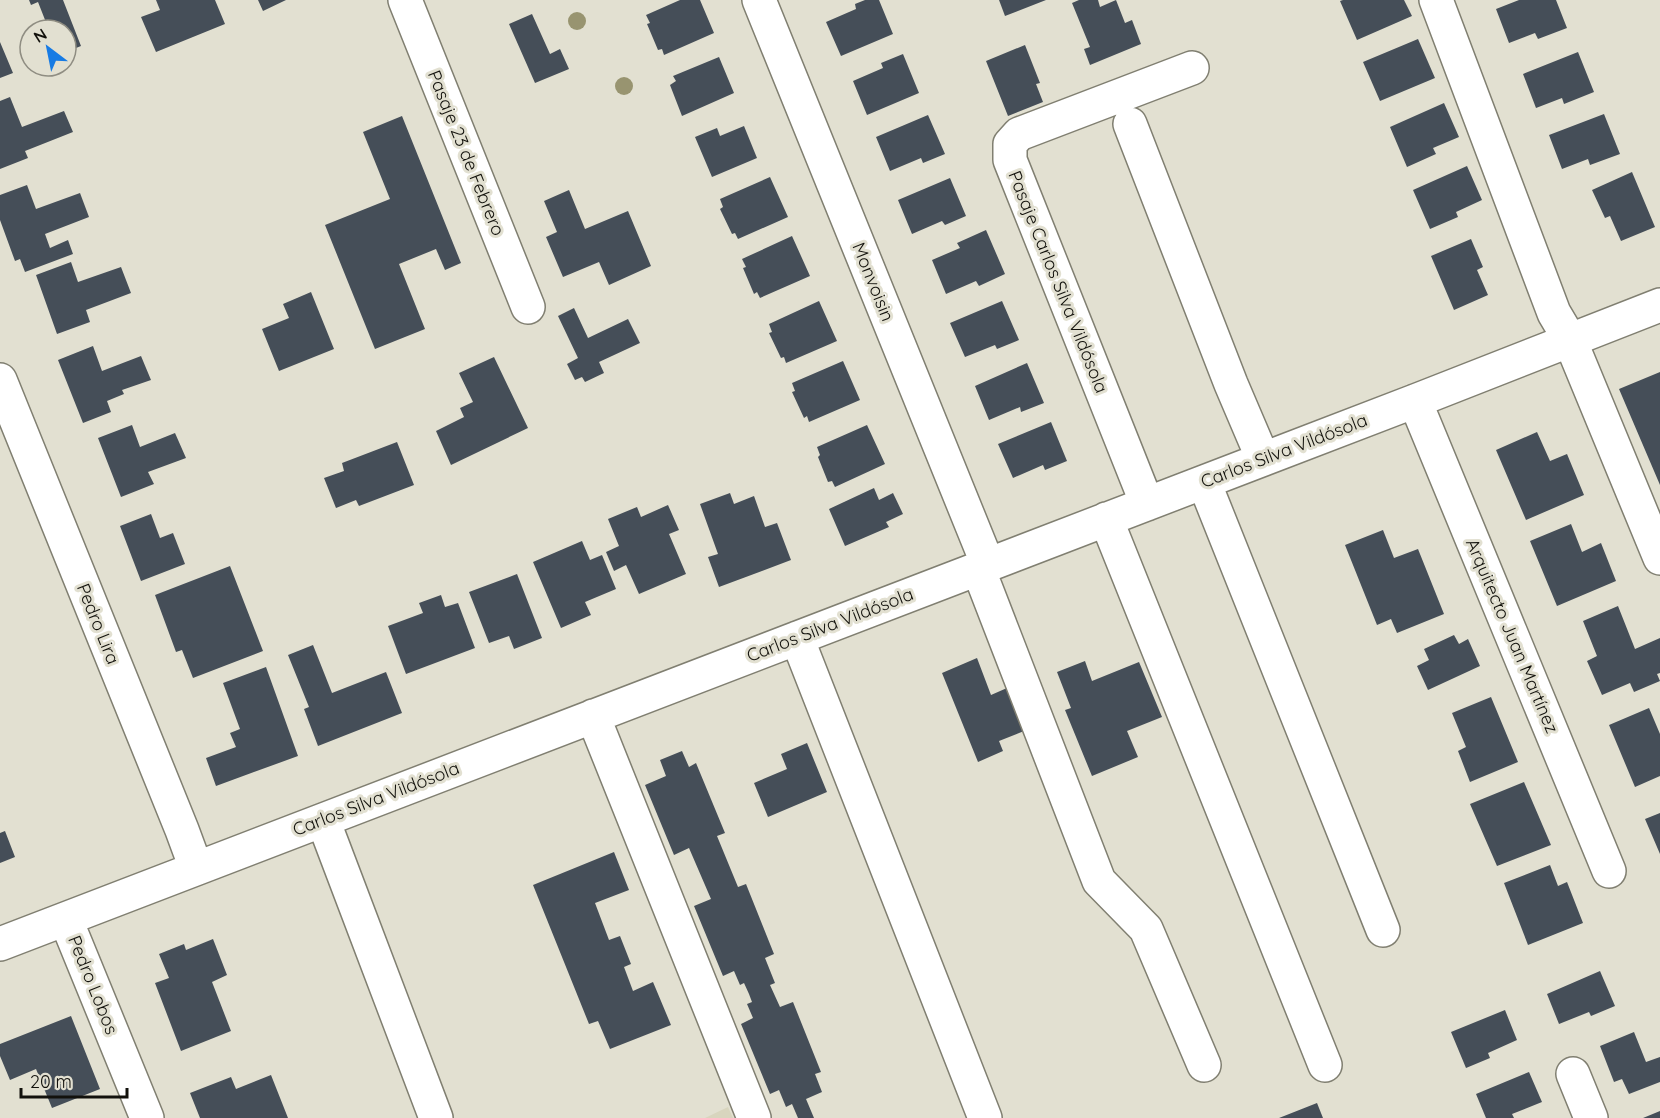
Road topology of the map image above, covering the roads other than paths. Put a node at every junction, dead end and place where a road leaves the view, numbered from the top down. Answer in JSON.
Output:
{"nodes":[{"id":1,"x":405,"y":0,"type":"edge"},
{"id":2,"x":759,"y":0,"type":"edge"},
{"id":3,"x":1436,"y":0,"type":"edge"},
{"id":4,"x":1192,"y":69,"type":"dead end"},
{"id":5,"x":1130,"y":124,"type":"dead end"},
{"id":6,"x":1660,"y":305,"type":"edge"},
{"id":7,"x":528,"y":307,"type":"dead end"},
{"id":8,"x":1570,"y":340,"type":"junction"},
{"id":9,"x":0,"y":380,"type":"edge"},
{"id":10,"x":1415,"y":401,"type":"junction"},
{"id":11,"x":1263,"y":459,"type":"junction"},
{"id":12,"x":1204,"y":482,"type":"junction"},
{"id":13,"x":1147,"y":504,"type":"junction"},
{"id":14,"x":1106,"y":519,"type":"junction"},
{"id":15,"x":1660,"y":558,"type":"edge"},
{"id":16,"x":983,"y":566,"type":"junction"},
{"id":17,"x":797,"y":638,"type":"junction"},
{"id":18,"x":593,"y":716,"type":"junction"},
{"id":19,"x":323,"y":820,"type":"junction"},
{"id":20,"x":196,"y":868,"type":"junction"},
{"id":21,"x":1610,"y":871,"type":"dead end"},
{"id":22,"x":66,"y":920,"type":"junction"},
{"id":23,"x":1383,"y":930,"type":"dead end"},
{"id":24,"x":0,"y":944,"type":"edge"},
{"id":25,"x":1204,"y":1065,"type":"dead end"},
{"id":26,"x":1325,"y":1065,"type":"dead end"},
{"id":27,"x":1573,"y":1074,"type":"dead end"},
{"id":28,"x":147,"y":1118,"type":"edge"},
{"id":29,"x":436,"y":1118,"type":"edge"},
{"id":30,"x":754,"y":1118,"type":"edge"},
{"id":31,"x":985,"y":1118,"type":"edge"},
{"id":32,"x":1592,"y":1118,"type":"edge"}],
"edges":[{"from":1,"to":7,"type":"street","name":"Pasaje 23 de Febrero"},
{"from":2,"to":16,"type":"street","name":"Monvoisin"},
{"from":3,"to":8,"type":"street"},
{"from":4,"to":13,"type":"street","name":"Pasaje Carlos Silva Vildósola"},
{"from":5,"to":11,"type":"street"},
{"from":6,"to":8,"type":"street","name":"Carlos Silva Vildósola"},
{"from":8,"to":10,"type":"street","name":"Carlos Silva Vildósola"},
{"from":8,"to":15,"type":"street"},
{"from":9,"to":20,"type":"street","name":"Pedro Lira"},
{"from":10,"to":11,"type":"street","name":"Carlos Silva Vildósola"},
{"from":10,"to":21,"type":"street","name":"Arquitecto Juan Martínez"},
{"from":11,"to":12,"type":"street","name":"Carlos Silva Vildósola"},
{"from":12,"to":13,"type":"street","name":"Carlos Silva Vildósola"},
{"from":12,"to":23,"type":"street"},
{"from":13,"to":14,"type":"street","name":"Carlos Silva Vildósola"},
{"from":14,"to":16,"type":"street","name":"Carlos Silva Vildósola"},
{"from":14,"to":26,"type":"street"},
{"from":16,"to":17,"type":"street","name":"Carlos Silva Vildósola"},
{"from":16,"to":25,"type":"street","name":"Monvoisin"},
{"from":17,"to":18,"type":"street","name":"Carlos Silva Vildósola"},
{"from":17,"to":31,"type":"street"},
{"from":18,"to":19,"type":"street","name":"Carlos Silva Vildósola"},
{"from":18,"to":30,"type":"street"},
{"from":19,"to":20,"type":"street","name":"Carlos Silva Vildósola"},
{"from":19,"to":29,"type":"street"},
{"from":20,"to":22,"type":"street","name":"Carlos Silva Vildósola"},
{"from":22,"to":24,"type":"street","name":"Carlos Silva Vildósola"},
{"from":22,"to":28,"type":"street","name":"Pedro Lobos"},
{"from":27,"to":32,"type":"street"}]}
